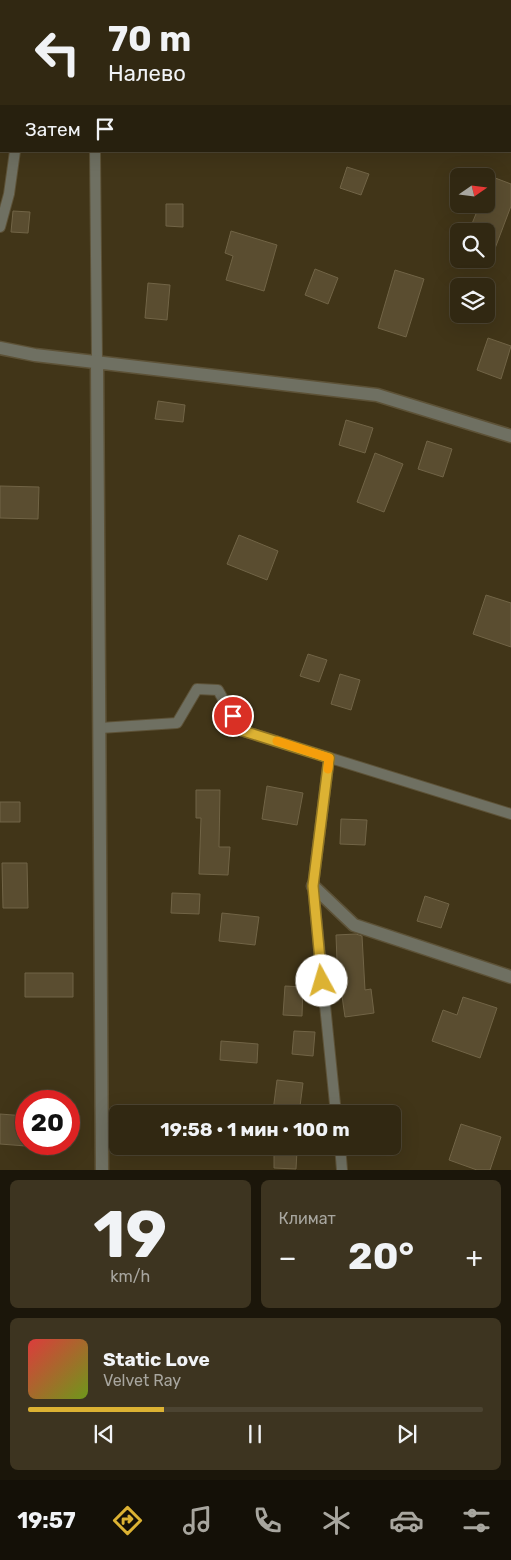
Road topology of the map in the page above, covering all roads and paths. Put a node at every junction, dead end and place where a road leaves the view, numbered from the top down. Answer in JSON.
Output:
{"nodes":[{"id":1,"x":15,"y":152,"type":"edge"},
{"id":2,"x":95,"y":152,"type":"edge"},
{"id":3,"x":0,"y":227,"type":"edge"},
{"id":4,"x":0,"y":348,"type":"edge"},
{"id":5,"x":97,"y":361,"type":"junction"},
{"id":6,"x":511,"y":436,"type":"edge"},
{"id":7,"x":100,"y":728,"type":"junction"},
{"id":8,"x":329,"y":758,"type":"junction"},
{"id":9,"x":511,"y":814,"type":"edge"},
{"id":10,"x":313,"y":886,"type":"junction"},
{"id":11,"x":511,"y":977,"type":"edge"},
{"id":12,"x":335,"y":1105,"type":"edge"},
{"id":13,"x":341,"y":1155,"type":"edge"},
{"id":14,"x":102,"y":1170,"type":"edge"},
{"id":15,"x":342,"y":1170,"type":"edge"}],
"edges":[{"from":1,"to":3,"type":"lane"},
{"from":2,"to":5,"type":"lane"},
{"from":4,"to":5,"type":"street"},
{"from":5,"to":6,"type":"street"},
{"from":5,"to":7,"type":"street"},
{"from":7,"to":8,"type":"lane"},
{"from":7,"to":14,"type":"street"},
{"from":8,"to":9,"type":"lane"},
{"from":8,"to":10,"type":"lane"},
{"from":10,"to":11,"type":"street"},
{"from":10,"to":12,"type":"lane"},
{"from":13,"to":15,"type":"lane"}]}
